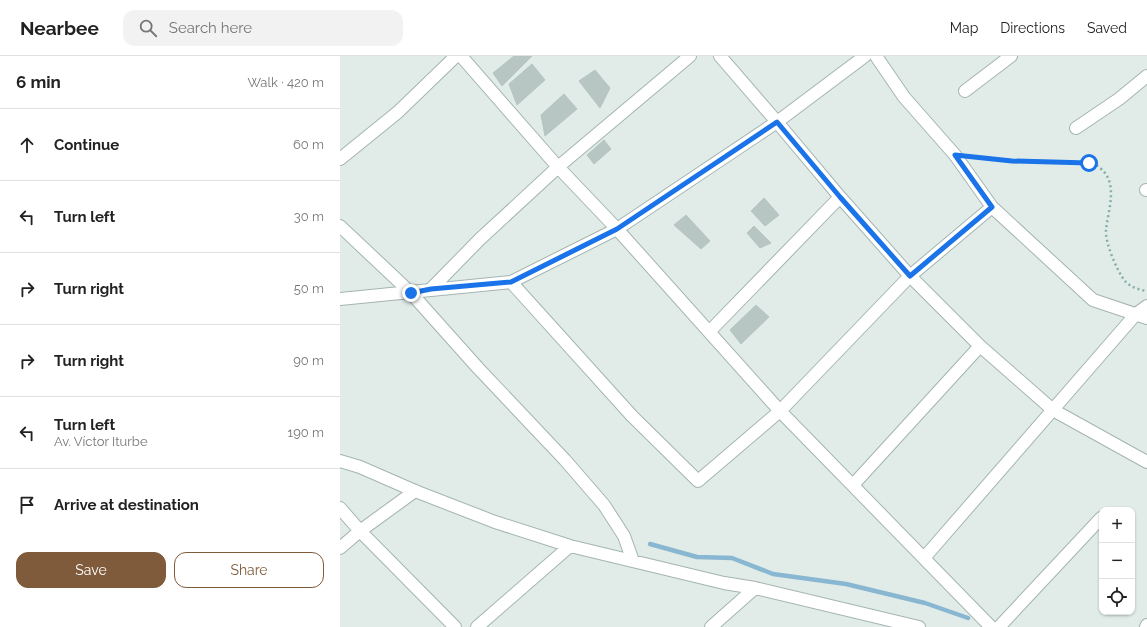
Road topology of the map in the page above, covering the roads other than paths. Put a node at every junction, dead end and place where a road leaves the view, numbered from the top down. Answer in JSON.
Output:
{"nodes":[{"id":1,"x":456,"y":56,"type":"edge"},
{"id":2,"x":461,"y":56,"type":"edge"},
{"id":3,"x":690,"y":56,"type":"edge"},
{"id":4,"x":720,"y":56,"type":"edge"},
{"id":5,"x":865,"y":56,"type":"edge"},
{"id":6,"x":876,"y":56,"type":"edge"},
{"id":7,"x":1011,"y":56,"type":"edge"},
{"id":8,"x":1147,"y":76,"type":"edge"},
{"id":9,"x":965,"y":92,"type":"dead end"},
{"id":10,"x":777,"y":122,"type":"junction"},
{"id":11,"x":1076,"y":128,"type":"dead end"},
{"id":12,"x":340,"y":159,"type":"edge"},
{"id":13,"x":558,"y":167,"type":"junction"},
{"id":14,"x":840,"y":197,"type":"junction"},
{"id":15,"x":992,"y":207,"type":"junction"},
{"id":16,"x":340,"y":226,"type":"edge"},
{"id":17,"x":617,"y":229,"type":"junction"},
{"id":18,"x":910,"y":276,"type":"junction"},
{"id":19,"x":511,"y":282,"type":"junction"},
{"id":20,"x":431,"y":289,"type":"junction"},
{"id":21,"x":411,"y":293,"type":"junction"},
{"id":22,"x":340,"y":299,"type":"edge"},
{"id":23,"x":1147,"y":306,"type":"edge"},
{"id":24,"x":1141,"y":316,"type":"edge"},
{"id":25,"x":709,"y":332,"type":"junction"},
{"id":26,"x":980,"y":346,"type":"junction"},
{"id":27,"x":1053,"y":410,"type":"junction"},
{"id":28,"x":780,"y":412,"type":"junction"},
{"id":29,"x":340,"y":461,"type":"edge"},
{"id":30,"x":1147,"y":462,"type":"edge"},
{"id":31,"x":853,"y":485,"type":"junction"},
{"id":32,"x":415,"y":491,"type":"junction"},
{"id":33,"x":340,"y":508,"type":"edge"},
{"id":34,"x":1099,"y":520,"type":"edge"},
{"id":35,"x":360,"y":531,"type":"junction"},
{"id":36,"x":570,"y":546,"type":"junction"},
{"id":37,"x":340,"y":548,"type":"edge"},
{"id":38,"x":924,"y":558,"type":"junction"},
{"id":39,"x":633,"y":561,"type":"junction"},
{"id":40,"x":754,"y":588,"type":"junction"},
{"id":41,"x":455,"y":627,"type":"edge"},
{"id":42,"x":477,"y":627,"type":"edge"},
{"id":43,"x":711,"y":627,"type":"edge"},
{"id":44,"x":919,"y":627,"type":"edge"},
{"id":45,"x":991,"y":627,"type":"edge"},
{"id":46,"x":999,"y":627,"type":"edge"}],
"edges":[{"from":1,"to":12,"type":"street"},
{"from":2,"to":13,"type":"street"},
{"from":3,"to":13,"type":"street"},
{"from":4,"to":10,"type":"street"},
{"from":5,"to":10,"type":"street"},
{"from":6,"to":15,"type":"street"},
{"from":7,"to":9,"type":"street"},
{"from":8,"to":11,"type":"street"},
{"from":10,"to":14,"type":"street"},
{"from":10,"to":17,"type":"street"},
{"from":13,"to":17,"type":"street"},
{"from":13,"to":20,"type":"street"},
{"from":14,"to":18,"type":"street"},
{"from":14,"to":25,"type":"street"},
{"from":15,"to":18,"type":"street"},
{"from":15,"to":24,"type":"street"},
{"from":16,"to":21,"type":"street"},
{"from":17,"to":19,"type":"street"},
{"from":17,"to":25,"type":"street"},
{"from":18,"to":26,"type":"street"},
{"from":18,"to":28,"type":"street"},
{"from":19,"to":20,"type":"street"},
{"from":19,"to":28,"type":"street"},
{"from":20,"to":21,"type":"street"},
{"from":21,"to":22,"type":"street"},
{"from":21,"to":39,"type":"street"},
{"from":23,"to":24,"type":"street"},
{"from":24,"to":27,"type":"street"},
{"from":25,"to":28,"type":"street"},
{"from":26,"to":27,"type":"street"},
{"from":26,"to":31,"type":"street"},
{"from":27,"to":30,"type":"street"},
{"from":27,"to":38,"type":"street"},
{"from":28,"to":31,"type":"street"},
{"from":29,"to":32,"type":"street"},
{"from":31,"to":38,"type":"street"},
{"from":32,"to":35,"type":"street"},
{"from":32,"to":36,"type":"street"},
{"from":33,"to":35,"type":"street"},
{"from":34,"to":46,"type":"street"},
{"from":35,"to":37,"type":"street"},
{"from":35,"to":41,"type":"street"},
{"from":36,"to":39,"type":"street"},
{"from":36,"to":42,"type":"street"},
{"from":38,"to":45,"type":"street"},
{"from":39,"to":40,"type":"street"},
{"from":40,"to":43,"type":"street"},
{"from":40,"to":44,"type":"street"}]}
